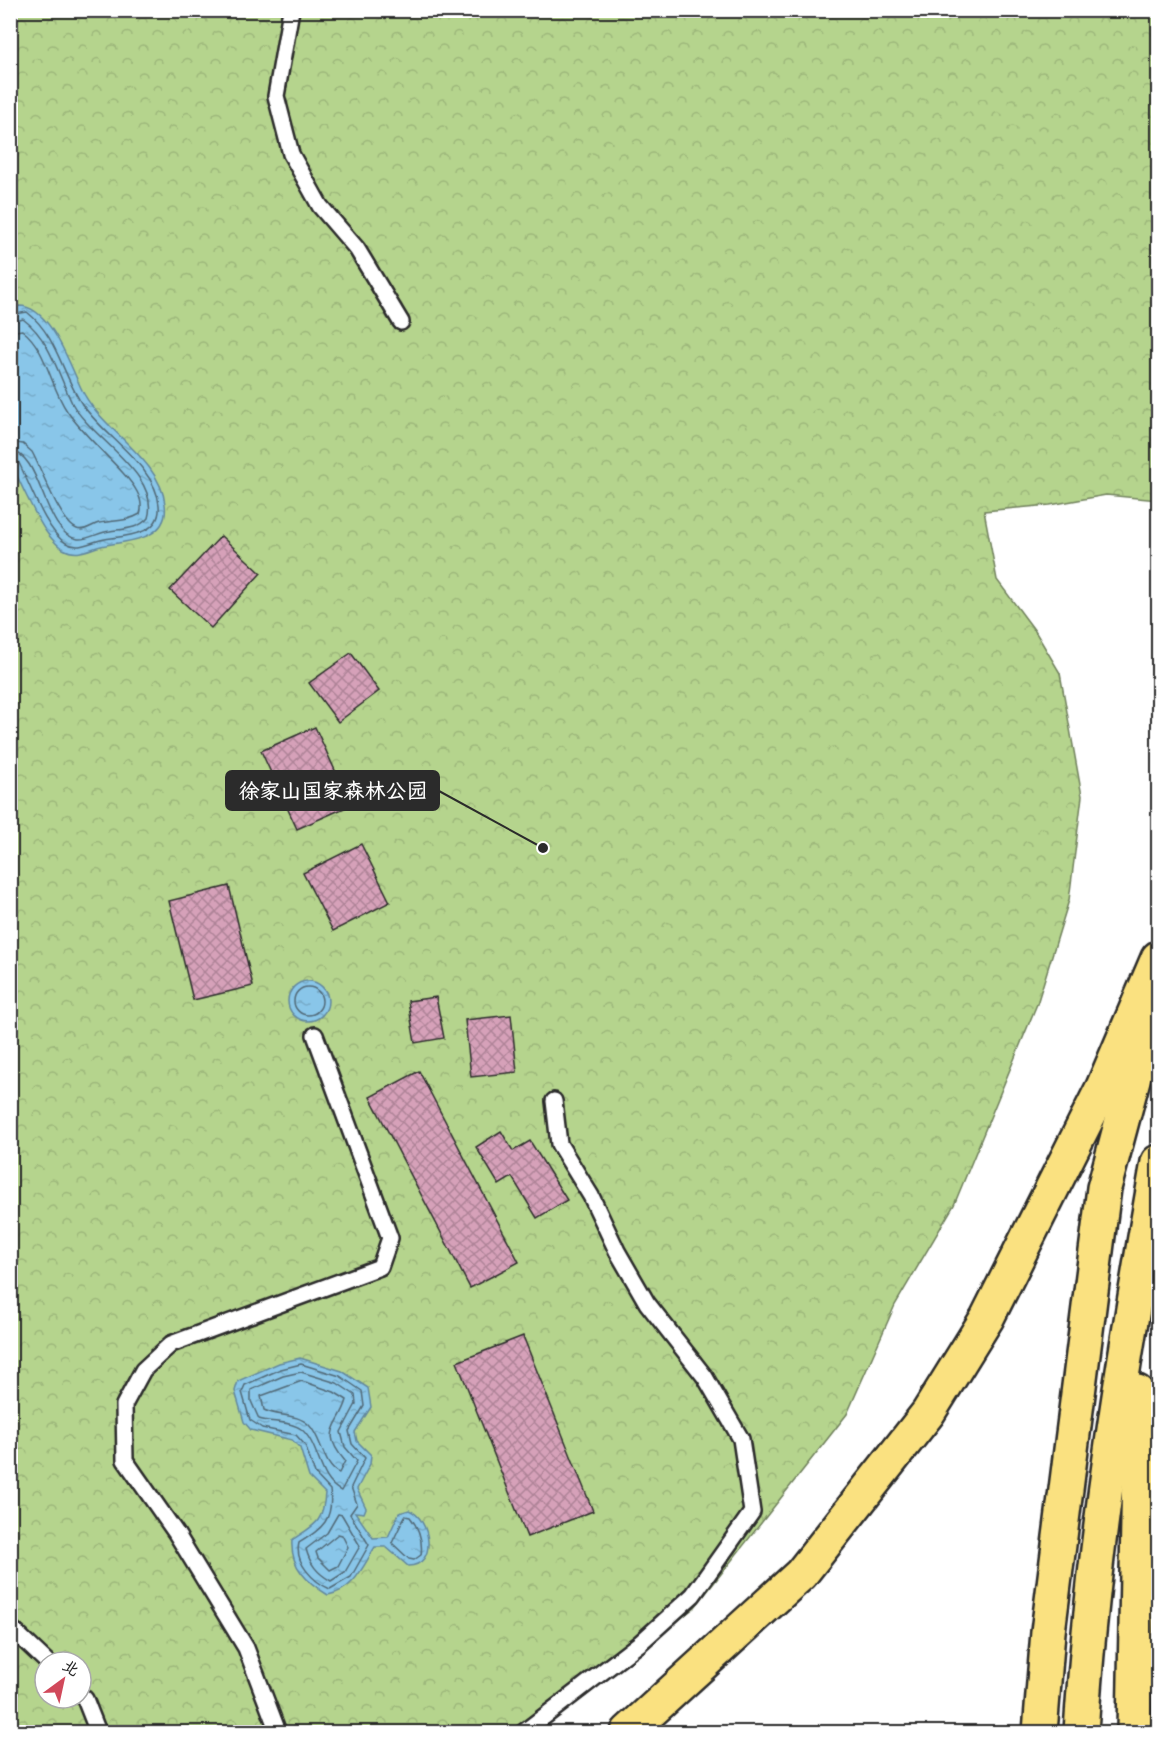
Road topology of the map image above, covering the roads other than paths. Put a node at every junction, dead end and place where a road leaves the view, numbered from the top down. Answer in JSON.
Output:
{"nodes":[{"id":1,"x":291,"y":10,"type":"edge"},
{"id":2,"x":401,"y":322,"type":"dead end"},
{"id":3,"x":1158,"y":958,"type":"edge"},
{"id":4,"x":1158,"y":982,"type":"edge"},
{"id":5,"x":315,"y":1035,"type":"dead end"},
{"id":6,"x":554,"y":1101,"type":"dead end"},
{"id":7,"x":1158,"y":1162,"type":"edge"},
{"id":8,"x":1136,"y":1290,"type":"junction"},
{"id":9,"x":10,"y":1627,"type":"edge"},
{"id":10,"x":34,"y":1650,"type":"edge"},
{"id":11,"x":89,"y":1710,"type":"edge"},
{"id":12,"x":98,"y":1732,"type":"edge"},
{"id":13,"x":278,"y":1732,"type":"edge"},
{"id":14,"x":524,"y":1732,"type":"edge"},
{"id":15,"x":628,"y":1732,"type":"edge"},
{"id":16,"x":1040,"y":1732,"type":"edge"},
{"id":17,"x":1081,"y":1732,"type":"edge"},
{"id":18,"x":1134,"y":1732,"type":"edge"}],
"edges":[{"from":1,"to":2,"type":"lane"},
{"from":3,"to":15,"type":"highway"},
{"from":4,"to":16,"type":"highway"},
{"from":5,"to":13,"type":"lane"},
{"from":6,"to":14,"type":"lane"},
{"from":7,"to":8,"type":"highway"},
{"from":8,"to":17,"type":"highway"},
{"from":8,"to":18,"type":"highway"},
{"from":9,"to":10,"type":"lane"},
{"from":11,"to":12,"type":"lane"}]}
